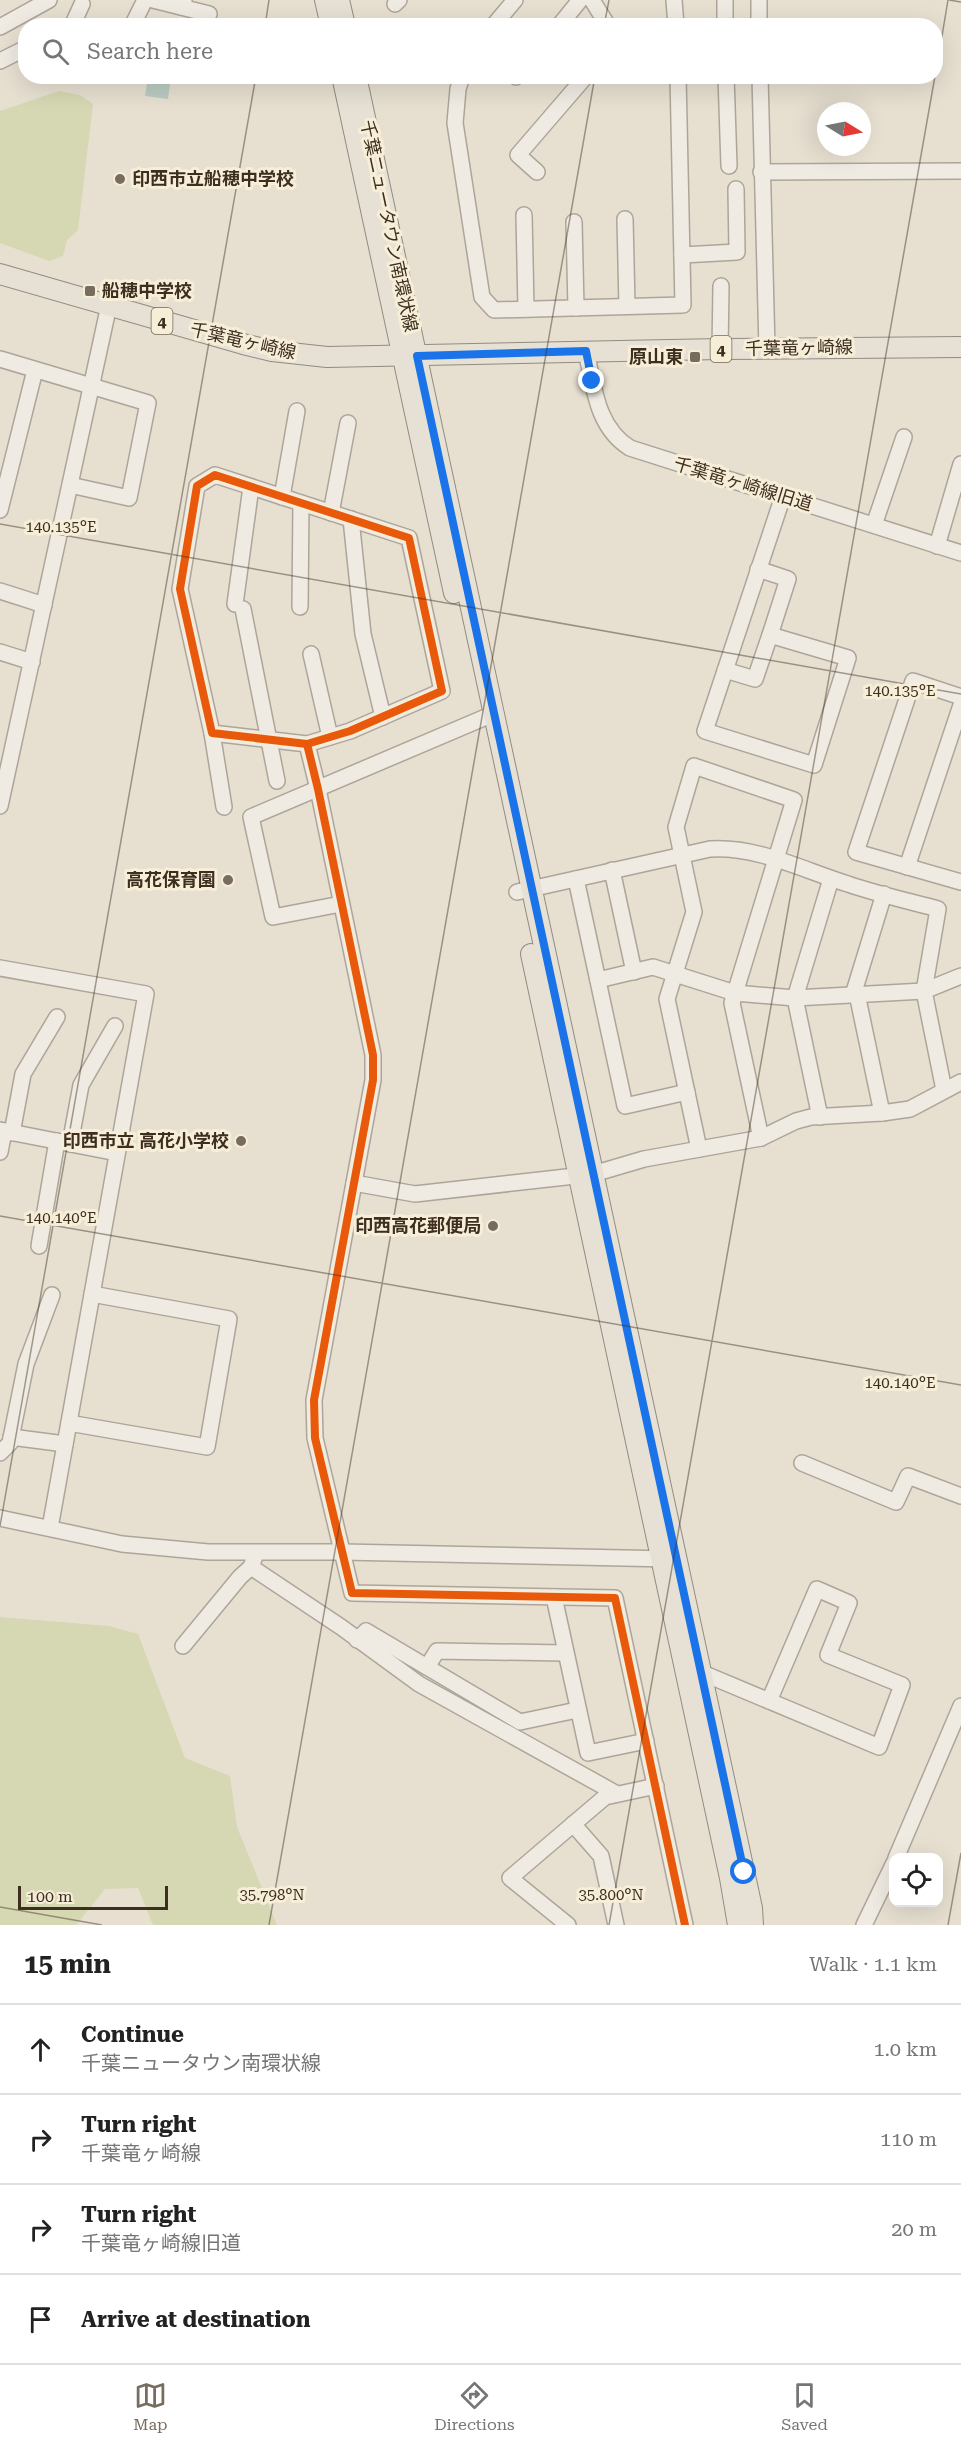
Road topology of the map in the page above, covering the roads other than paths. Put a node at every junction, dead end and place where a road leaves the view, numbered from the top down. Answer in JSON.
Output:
{"nodes":[{"id":1,"x":49,"y":0,"type":"edge"},
{"id":2,"x":145,"y":0,"type":"edge"},
{"id":3,"x":153,"y":0,"type":"edge"},
{"id":4,"x":325,"y":0,"type":"edge"},
{"id":5,"x":339,"y":0,"type":"edge"},
{"id":6,"x":515,"y":0,"type":"edge"},
{"id":7,"x":580,"y":0,"type":"edge"},
{"id":8,"x":592,"y":0,"type":"edge"},
{"id":9,"x":674,"y":0,"type":"edge"},
{"id":10,"x":725,"y":0,"type":"edge"},
{"id":11,"x":759,"y":0,"type":"edge"},
{"id":12,"x":80,"y":1,"type":"edge"},
{"id":13,"x":183,"y":4,"type":"edge"},
{"id":14,"x":209,"y":14,"type":"dead end"},
{"id":15,"x":75,"y":18,"type":"edge"},
{"id":16,"x":136,"y":18,"type":"edge"},
{"id":17,"x":329,"y":18,"type":"edge"},
{"id":18,"x":343,"y":18,"type":"edge"},
{"id":19,"x":500,"y":18,"type":"edge"},
{"id":20,"x":565,"y":18,"type":"edge"},
{"id":21,"x":603,"y":18,"type":"edge"},
{"id":22,"x":675,"y":18,"type":"edge"},
{"id":23,"x":725,"y":18,"type":"edge"},
{"id":24,"x":759,"y":18,"type":"edge"},
{"id":25,"x":0,"y":27,"type":"edge"},
{"id":26,"x":18,"y":52,"type":"edge"},
{"id":27,"x":0,"y":61,"type":"edge"},
{"id":28,"x":344,"y":84,"type":"edge"},
{"id":29,"x":358,"y":84,"type":"edge"},
{"id":30,"x":460,"y":84,"type":"edge"},
{"id":31,"x":579,"y":84,"type":"edge"},
{"id":32,"x":678,"y":84,"type":"edge"},
{"id":33,"x":726,"y":84,"type":"edge"},
{"id":34,"x":760,"y":84,"type":"edge"},
{"id":35,"x":729,"y":166,"type":"dead end"},
{"id":36,"x":961,"y":171,"type":"edge"},
{"id":37,"x":537,"y":172,"type":"dead end"},
{"id":38,"x":761,"y":172,"type":"junction"},
{"id":39,"x":736,"y":189,"type":"dead end"},
{"id":40,"x":524,"y":215,"type":"dead end"},
{"id":41,"x":625,"y":219,"type":"dead end"},
{"id":42,"x":574,"y":222,"type":"dead end"},
{"id":43,"x":682,"y":255,"type":"junction"},
{"id":44,"x":0,"y":274,"type":"edge"},
{"id":45,"x":721,"y":286,"type":"dead end"},
{"id":46,"x":109,"y":305,"type":"junction"},
{"id":47,"x":627,"y":306,"type":"junction"},
{"id":48,"x":576,"y":308,"type":"junction"},
{"id":49,"x":526,"y":309,"type":"junction"},
{"id":50,"x":961,"y":347,"type":"edge"},
{"id":51,"x":720,"y":349,"type":"junction"},
{"id":52,"x":767,"y":349,"type":"junction"},
{"id":53,"x":586,"y":351,"type":"junction"},
{"id":54,"x":410,"y":356,"type":"junction"},
{"id":55,"x":0,"y":359,"type":"edge"},
{"id":56,"x":35,"y":370,"type":"junction"},
{"id":57,"x":92,"y":386,"type":"junction"},
{"id":58,"x":297,"y":411,"type":"dead end"},
{"id":59,"x":348,"y":423,"type":"dead end"},
{"id":60,"x":904,"y":437,"type":"dead end"},
{"id":61,"x":961,"y":464,"type":"edge"},
{"id":62,"x":70,"y":485,"type":"junction"},
{"id":63,"x":251,"y":487,"type":"junction"},
{"id":64,"x":783,"y":496,"type":"junction"},
{"id":65,"x":282,"y":497,"type":"junction"},
{"id":66,"x":301,"y":503,"type":"junction"},
{"id":67,"x":0,"y":510,"type":"edge"},
{"id":68,"x":332,"y":513,"type":"junction"},
{"id":69,"x":351,"y":519,"type":"junction"},
{"id":70,"x":874,"y":525,"type":"junction"},
{"id":71,"x":937,"y":546,"type":"junction"},
{"id":72,"x":961,"y":553,"type":"edge"},
{"id":73,"x":759,"y":569,"type":"junction"},
{"id":74,"x":0,"y":591,"type":"edge"},
{"id":75,"x":44,"y":604,"type":"junction"},
{"id":76,"x":300,"y":607,"type":"dead end"},
{"id":77,"x":770,"y":635,"type":"junction"},
{"id":78,"x":0,"y":652,"type":"edge"},
{"id":79,"x":311,"y":654,"type":"dead end"},
{"id":80,"x":32,"y":662,"type":"junction"},
{"id":81,"x":725,"y":670,"type":"junction"},
{"id":82,"x":961,"y":697,"type":"edge"},
{"id":83,"x":961,"y":705,"type":"edge"},
{"id":84,"x":487,"y":716,"type":"junction"},
{"id":85,"x":383,"y":717,"type":"junction"},
{"id":86,"x":212,"y":733,"type":"junction"},
{"id":87,"x":330,"y":737,"type":"junction"},
{"id":88,"x":270,"y":740,"type":"junction"},
{"id":89,"x":307,"y":744,"type":"junction"},
{"id":90,"x":277,"y":781,"type":"dead end"},
{"id":91,"x":318,"y":789,"type":"junction"},
{"id":92,"x":0,"y":806,"type":"edge"},
{"id":93,"x":224,"y":807,"type":"dead end"},
{"id":94,"x":681,"y":855,"type":"junction"},
{"id":95,"x":775,"y":860,"type":"junction"},
{"id":96,"x":907,"y":867,"type":"junction"},
{"id":97,"x":612,"y":870,"type":"junction"},
{"id":98,"x":576,"y":879,"type":"junction"},
{"id":99,"x":831,"y":879,"type":"junction"},
{"id":100,"x":960,"y":879,"type":"edge"},
{"id":101,"x":524,"y":890,"type":"junction"},
{"id":102,"x":884,"y":894,"type":"junction"},
{"id":103,"x":341,"y":904,"type":"junction"},
{"id":104,"x":0,"y":968,"type":"edge"},
{"id":105,"x":634,"y":972,"type":"junction"},
{"id":106,"x":675,"y":974,"type":"junction"},
{"id":107,"x":961,"y":976,"type":"edge"},
{"id":108,"x":598,"y":980,"type":"junction"},
{"id":109,"x":924,"y":991,"type":"junction"},
{"id":110,"x":735,"y":993,"type":"junction"},
{"id":111,"x":855,"y":994,"type":"junction"},
{"id":112,"x":795,"y":998,"type":"junction"},
{"id":113,"x":57,"y":1017,"type":"dead end"},
{"id":114,"x":116,"y":1026,"type":"dead end"},
{"id":115,"x":961,"y":1082,"type":"edge"},
{"id":116,"x":944,"y":1090,"type":"junction"},
{"id":117,"x":687,"y":1092,"type":"junction"},
{"id":118,"x":882,"y":1113,"type":"junction"},
{"id":119,"x":820,"y":1116,"type":"junction"},
{"id":120,"x":5,"y":1131,"type":"edge"},
{"id":121,"x":761,"y":1138,"type":"junction"},
{"id":122,"x":64,"y":1142,"type":"junction"},
{"id":123,"x":699,"y":1149,"type":"junction"},
{"id":124,"x":0,"y":1152,"type":"edge"},
{"id":125,"x":117,"y":1153,"type":"junction"},
{"id":126,"x":586,"y":1175,"type":"junction"},
{"id":127,"x":354,"y":1183,"type":"junction"},
{"id":128,"x":39,"y":1246,"type":"dead end"},
{"id":129,"x":92,"y":1294,"type":"junction"},
{"id":130,"x":52,"y":1295,"type":"dead end"},
{"id":131,"x":69,"y":1423,"type":"junction"},
{"id":132,"x":11,"y":1437,"type":"junction"},
{"id":133,"x":65,"y":1444,"type":"junction"},
{"id":134,"x":0,"y":1453,"type":"edge"},
{"id":135,"x":802,"y":1463,"type":"dead end"},
{"id":136,"x":961,"y":1496,"type":"edge"},
{"id":137,"x":0,"y":1518,"type":"edge"},
{"id":138,"x":50,"y":1528,"type":"junction"},
{"id":139,"x":343,"y":1552,"type":"junction"},
{"id":140,"x":669,"y":1559,"type":"junction"},
{"id":141,"x":253,"y":1560,"type":"junction"},
{"id":142,"x":554,"y":1597,"type":"junction"},
{"id":143,"x":357,"y":1640,"type":"junction"},
{"id":144,"x":183,"y":1646,"type":"dead end"},
{"id":145,"x":565,"y":1653,"type":"junction"},
{"id":146,"x":427,"y":1667,"type":"junction"},
{"id":147,"x":700,"y":1672,"type":"junction"},
{"id":148,"x":769,"y":1701,"type":"junction"},
{"id":149,"x":577,"y":1710,"type":"junction"},
{"id":150,"x":960,"y":1712,"type":"edge"},
{"id":151,"x":646,"y":1741,"type":"junction"},
{"id":152,"x":656,"y":1786,"type":"junction"},
{"id":153,"x":617,"y":1794,"type":"junction"},
{"id":154,"x":573,"y":1824,"type":"junction"},
{"id":155,"x":898,"y":1853,"type":"edge"},
{"id":156,"x":889,"y":1873,"type":"edge"},
{"id":157,"x":568,"y":1925,"type":"edge"},
{"id":158,"x":616,"y":1925,"type":"edge"},
{"id":159,"x":685,"y":1925,"type":"edge"},
{"id":160,"x":738,"y":1925,"type":"edge"},
{"id":161,"x":753,"y":1925,"type":"edge"},
{"id":162,"x":864,"y":1925,"type":"edge"}],
"edges":[{"from":1,"to":25,"type":"street"},
{"from":2,"to":16,"type":"street"},
{"from":3,"to":13,"type":"street"},
{"from":4,"to":17,"type":"main road"},
{"from":5,"to":18,"type":"main road"},
{"from":6,"to":19,"type":"street"},
{"from":7,"to":20,"type":"street"},
{"from":8,"to":21,"type":"street"},
{"from":9,"to":22,"type":"street"},
{"from":10,"to":23,"type":"street"},
{"from":11,"to":24,"type":"street"},
{"from":12,"to":15,"type":"street"},
{"from":13,"to":14,"type":"street"},
{"from":26,"to":27,"type":"street"},
{"from":28,"to":54,"type":"main road","name":"千葉ニュータウン南環状線"},
{"from":29,"to":54,"type":"main road","name":"千葉ニュータウン南環状線"},
{"from":30,"to":49,"type":"street"},
{"from":31,"to":37,"type":"street"},
{"from":32,"to":43,"type":"street"},
{"from":33,"to":35,"type":"street"},
{"from":34,"to":38,"type":"street"},
{"from":36,"to":38,"type":"street"},
{"from":38,"to":52,"type":"street"},
{"from":39,"to":43,"type":"street"},
{"from":40,"to":49,"type":"street"},
{"from":41,"to":47,"type":"street"},
{"from":42,"to":48,"type":"street"},
{"from":43,"to":47,"type":"street"},
{"from":44,"to":46,"type":"main road","name":"千葉竜ヶ崎線","number":"4"},
{"from":45,"to":51,"type":"street"},
{"from":46,"to":54,"type":"main road","name":"千葉竜ヶ崎線","number":"4"},
{"from":46,"to":57,"type":"street"},
{"from":47,"to":48,"type":"street"},
{"from":48,"to":49,"type":"street"},
{"from":50,"to":52,"type":"main road","name":"千葉竜ヶ崎線","number":"4"},
{"from":51,"to":52,"type":"main road","name":"千葉竜ヶ崎線","number":"4"},
{"from":51,"to":53,"type":"main road","name":"千葉竜ヶ崎線","number":"4"},
{"from":53,"to":54,"type":"main road","name":"千葉竜ヶ崎線","number":"4"},
{"from":53,"to":64,"type":"street","name":"千葉竜ヶ崎線旧道"},
{"from":54,"to":84,"type":"main road","name":"千葉ニュータウン南環状線"},
{"from":55,"to":56,"type":"street"},
{"from":56,"to":57,"type":"street"},
{"from":56,"to":67,"type":"street"},
{"from":57,"to":62,"type":"street"},
{"from":57,"to":62,"type":"street"},
{"from":58,"to":65,"type":"street"},
{"from":59,"to":68,"type":"street"},
{"from":60,"to":70,"type":"street"},
{"from":61,"to":71,"type":"street"},
{"from":62,"to":75,"type":"street"},
{"from":63,"to":65,"type":"street"},
{"from":63,"to":86,"type":"street"},
{"from":63,"to":88,"type":"street"},
{"from":64,"to":70,"type":"street","name":"千葉竜ヶ崎線旧道"},
{"from":64,"to":73,"type":"street"},
{"from":65,"to":66,"type":"street"},
{"from":66,"to":68,"type":"street"},
{"from":66,"to":76,"type":"street"},
{"from":68,"to":69,"type":"street"},
{"from":69,"to":85,"type":"street"},
{"from":69,"to":85,"type":"street"},
{"from":70,"to":71,"type":"street","name":"千葉竜ヶ崎線旧道"},
{"from":71,"to":72,"type":"street","name":"千葉竜ヶ崎線旧道"},
{"from":73,"to":77,"type":"street"},
{"from":73,"to":81,"type":"street"},
{"from":74,"to":75,"type":"street"},
{"from":75,"to":80,"type":"street"},
{"from":77,"to":81,"type":"street"},
{"from":77,"to":81,"type":"street"},
{"from":78,"to":80,"type":"street"},
{"from":79,"to":87,"type":"street"},
{"from":80,"to":92,"type":"street"},
{"from":82,"to":96,"type":"street"},
{"from":83,"to":96,"type":"street"},
{"from":84,"to":91,"type":"street"},
{"from":84,"to":101,"type":"main road","name":"千葉ニュータウン南環状線"},
{"from":85,"to":87,"type":"street"},
{"from":86,"to":88,"type":"street"},
{"from":86,"to":93,"type":"street"},
{"from":87,"to":89,"type":"street"},
{"from":88,"to":89,"type":"street"},
{"from":88,"to":90,"type":"street"},
{"from":89,"to":91,"type":"street"},
{"from":91,"to":103,"type":"street"},
{"from":91,"to":103,"type":"street"},
{"from":94,"to":95,"type":"street"},
{"from":94,"to":95,"type":"street"},
{"from":94,"to":97,"type":"street"},
{"from":94,"to":106,"type":"street"},
{"from":95,"to":99,"type":"street"},
{"from":95,"to":110,"type":"street"},
{"from":96,"to":100,"type":"street"},
{"from":97,"to":98,"type":"street"},
{"from":97,"to":105,"type":"street"},
{"from":98,"to":101,"type":"street"},
{"from":98,"to":108,"type":"street"},
{"from":99,"to":102,"type":"street"},
{"from":99,"to":112,"type":"street"},
{"from":101,"to":126,"type":"main road","name":"千葉ニュータウン南環状線"},
{"from":102,"to":109,"type":"street"},
{"from":102,"to":111,"type":"street"},
{"from":103,"to":127,"type":"street"},
{"from":104,"to":125,"type":"street"},
{"from":105,"to":106,"type":"street"},
{"from":105,"to":108,"type":"street"},
{"from":106,"to":110,"type":"street"},
{"from":106,"to":117,"type":"street"},
{"from":107,"to":109,"type":"street"},
{"from":108,"to":117,"type":"street"},
{"from":109,"to":111,"type":"street"},
{"from":109,"to":116,"type":"street"},
{"from":110,"to":112,"type":"street"},
{"from":110,"to":121,"type":"street"},
{"from":111,"to":112,"type":"street"},
{"from":111,"to":118,"type":"street"},
{"from":112,"to":119,"type":"street"},
{"from":113,"to":120,"type":"street"},
{"from":114,"to":122,"type":"street"},
{"from":115,"to":116,"type":"street"},
{"from":116,"to":118,"type":"street"},
{"from":117,"to":123,"type":"street"},
{"from":118,"to":119,"type":"street"},
{"from":119,"to":121,"type":"street"},
{"from":120,"to":122,"type":"street"},
{"from":120,"to":124,"type":"street"},
{"from":121,"to":123,"type":"street"},
{"from":122,"to":125,"type":"street"},
{"from":122,"to":128,"type":"street"},
{"from":123,"to":126,"type":"street"},
{"from":125,"to":129,"type":"street"},
{"from":126,"to":127,"type":"street"},
{"from":126,"to":140,"type":"main road","name":"千葉ニュータウン南環状線"},
{"from":127,"to":139,"type":"street"},
{"from":129,"to":131,"type":"street"},
{"from":129,"to":131,"type":"street"},
{"from":130,"to":132,"type":"street"},
{"from":131,"to":133,"type":"street"},
{"from":132,"to":133,"type":"street"},
{"from":132,"to":134,"type":"street"},
{"from":133,"to":138,"type":"street"},
{"from":135,"to":136,"type":"street"},
{"from":137,"to":138,"type":"street"},
{"from":138,"to":141,"type":"street"},
{"from":139,"to":140,"type":"street"},
{"from":139,"to":141,"type":"street"},
{"from":139,"to":142,"type":"street"},
{"from":140,"to":147,"type":"main road","name":"千葉ニュータウン南環状線"},
{"from":140,"to":160,"type":"main road","name":"千葉ニュータウン南環状線"},
{"from":141,"to":143,"type":"street"},
{"from":141,"to":144,"type":"street"},
{"from":142,"to":145,"type":"street"},
{"from":142,"to":151,"type":"street"},
{"from":143,"to":146,"type":"street"},
{"from":143,"to":153,"type":"street"},
{"from":145,"to":146,"type":"street"},
{"from":145,"to":149,"type":"street"},
{"from":146,"to":149,"type":"street"},
{"from":147,"to":148,"type":"street"},
{"from":147,"to":161,"type":"main road","name":"千葉ニュータウン南環状線"},
{"from":148,"to":148,"type":"street"},
{"from":149,"to":151,"type":"street"},
{"from":150,"to":155,"type":"street"},
{"from":151,"to":152,"type":"street"},
{"from":152,"to":153,"type":"street"},
{"from":152,"to":159,"type":"street"},
{"from":153,"to":154,"type":"street"},
{"from":154,"to":157,"type":"street"},
{"from":154,"to":158,"type":"street"},
{"from":156,"to":162,"type":"street"}]}
